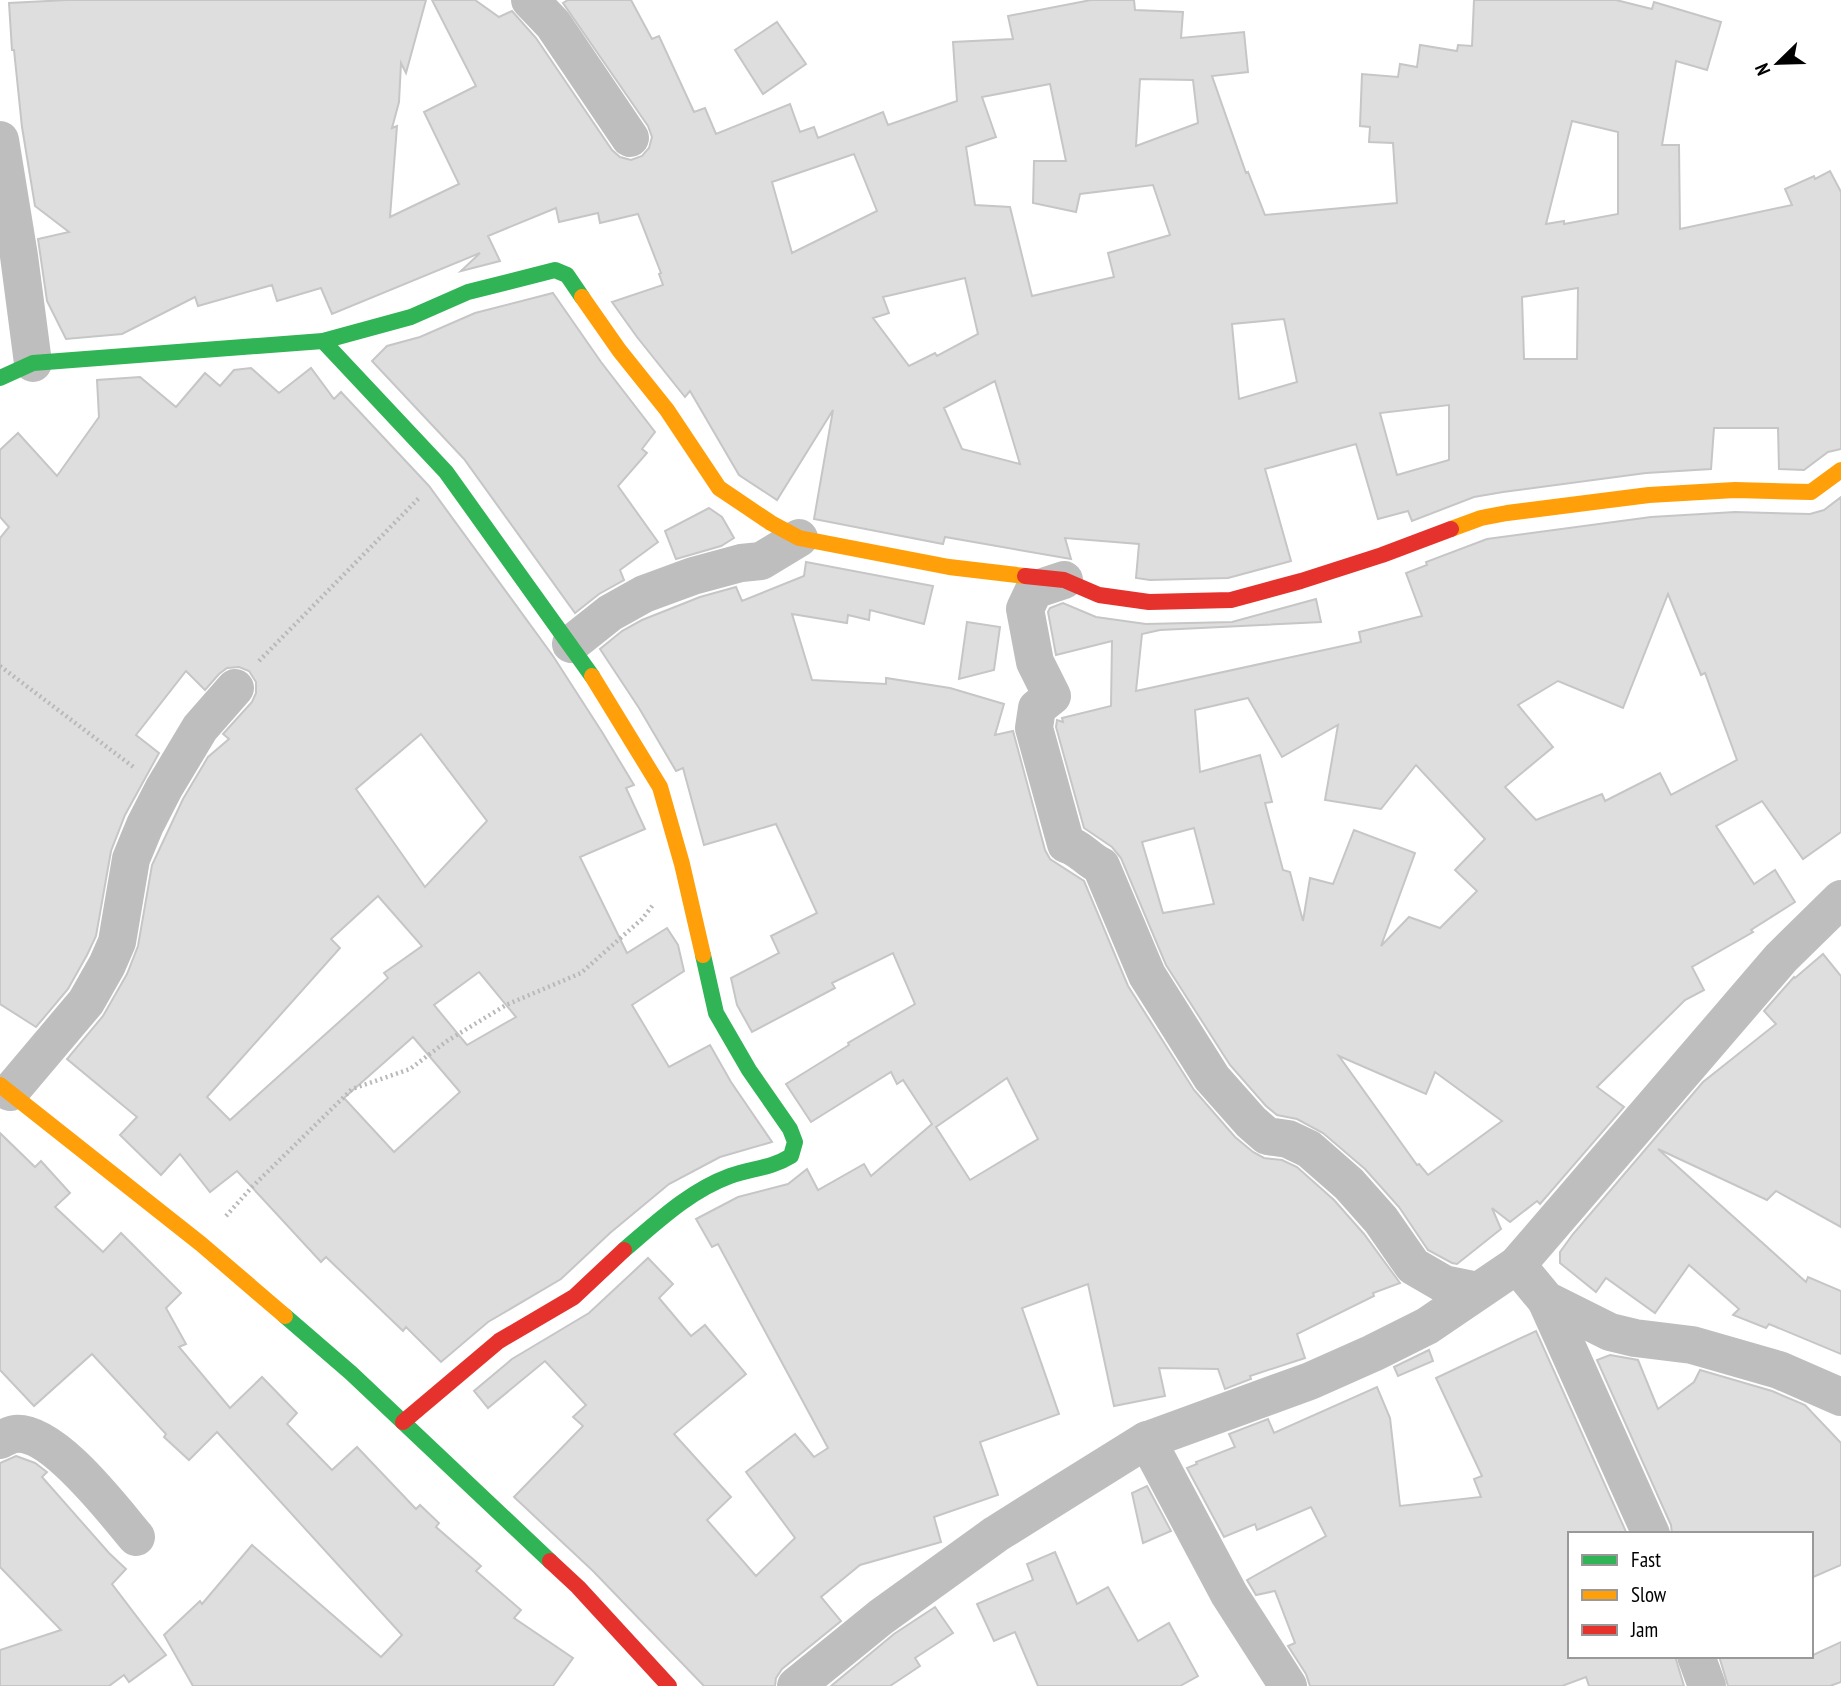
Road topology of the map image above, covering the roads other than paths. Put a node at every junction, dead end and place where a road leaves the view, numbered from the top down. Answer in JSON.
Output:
{"nodes":[{"id":1,"x":530,"y":0,"type":"edge"},
{"id":2,"x":630,"y":138,"type":"dead end"},
{"id":3,"x":0,"y":139,"type":"edge"},
{"id":4,"x":323,"y":341,"type":"junction"},
{"id":5,"x":16,"y":371,"type":"edge"},
{"id":6,"x":1841,"y":470,"type":"edge"},
{"id":7,"x":799,"y":538,"type":"junction"},
{"id":8,"x":1064,"y":580,"type":"junction"},
{"id":9,"x":571,"y":645,"type":"junction"},
{"id":10,"x":235,"y":688,"type":"road end"},
{"id":11,"x":1841,"y":899,"type":"edge"},
{"id":12,"x":5,"y":1088,"type":"edge"},
{"id":13,"x":1517,"y":1265,"type":"junction"},
{"id":14,"x":1478,"y":1291,"type":"junction"},
{"id":15,"x":1546,"y":1300,"type":"junction"},
{"id":16,"x":1841,"y":1397,"type":"edge"},
{"id":17,"x":403,"y":1422,"type":"junction"},
{"id":18,"x":0,"y":1440,"type":"edge"},
{"id":19,"x":1147,"y":1440,"type":"junction"},
{"id":20,"x":1650,"y":1532,"type":"edge"},
{"id":21,"x":136,"y":1537,"type":"dead end"},
{"id":22,"x":1697,"y":1658,"type":"edge"},
{"id":23,"x":669,"y":1686,"type":"edge"},
{"id":24,"x":796,"y":1686,"type":"edge"},
{"id":25,"x":1288,"y":1686,"type":"edge"},
{"id":26,"x":1707,"y":1686,"type":"edge"}],
"edges":[{"from":1,"to":2,"type":"street"},
{"from":3,"to":5,"type":"street"},
{"from":4,"to":5,"type":"street"},
{"from":4,"to":7,"type":"street"},
{"from":4,"to":9,"type":"street"},
{"from":6,"to":8,"type":"street"},
{"from":7,"to":8,"type":"street"},
{"from":7,"to":9,"type":"street"},
{"from":8,"to":14,"type":"street"},
{"from":9,"to":17,"type":"street"},
{"from":10,"to":12,"type":"street"},
{"from":11,"to":13,"type":"street"},
{"from":12,"to":17,"type":"street"},
{"from":13,"to":14,"type":"street"},
{"from":13,"to":15,"type":"street"},
{"from":14,"to":19,"type":"street"},
{"from":15,"to":16,"type":"street"},
{"from":15,"to":20,"type":"street"},
{"from":17,"to":23,"type":"street"},
{"from":18,"to":21,"type":"street"},
{"from":19,"to":24,"type":"street"},
{"from":19,"to":25,"type":"street"},
{"from":22,"to":26,"type":"street"}]}
